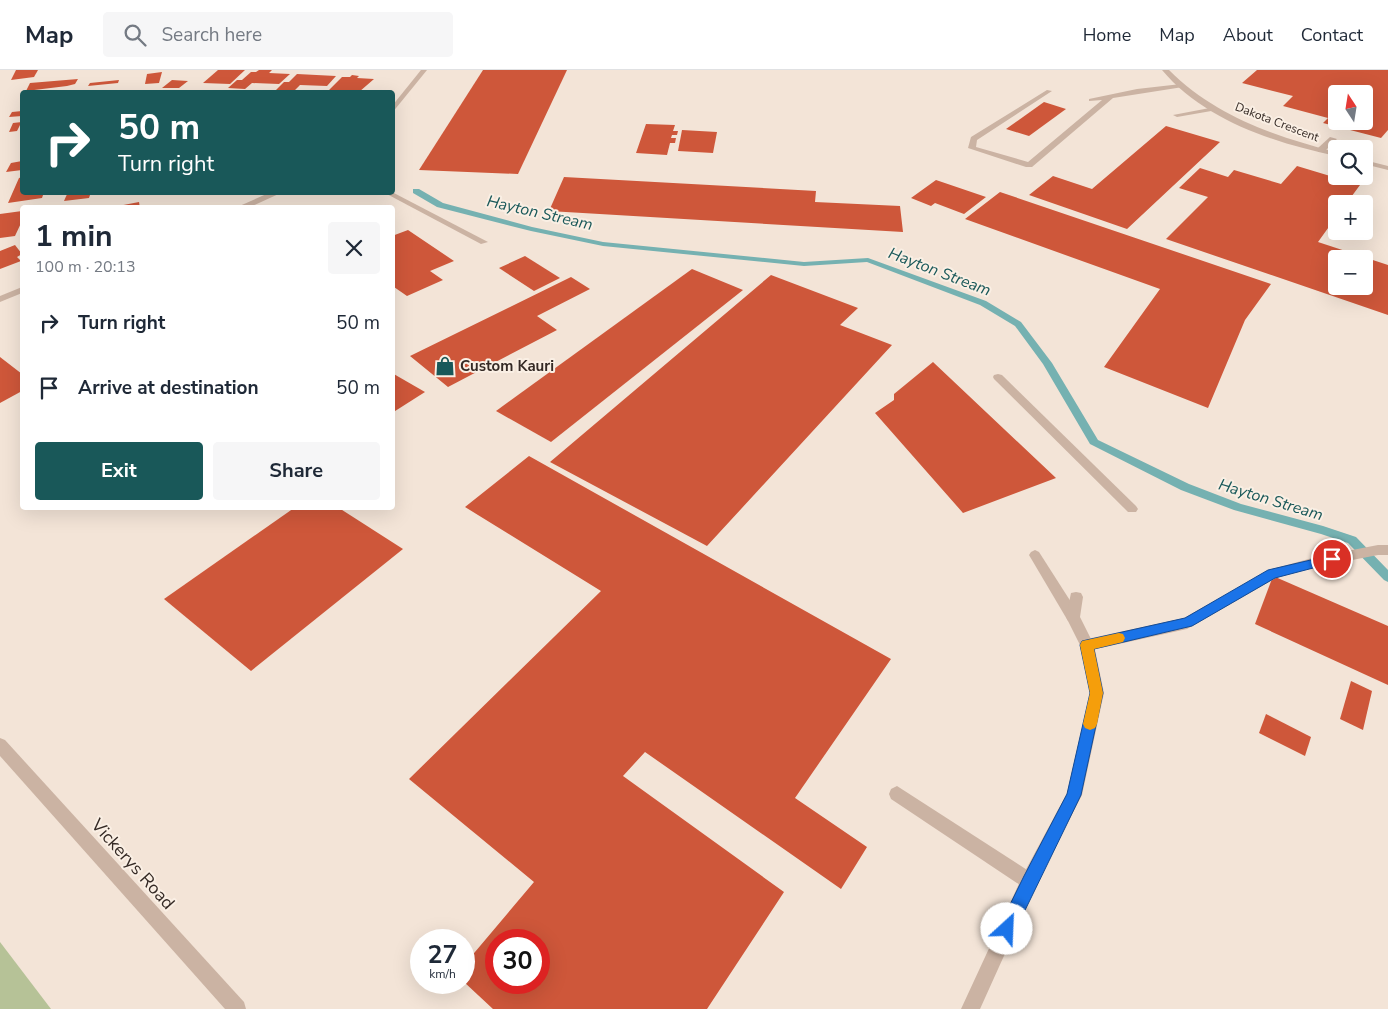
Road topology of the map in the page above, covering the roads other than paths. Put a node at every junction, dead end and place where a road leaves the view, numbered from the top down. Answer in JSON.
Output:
{"nodes":[{"id":1,"x":424,"y":70,"type":"edge"},
{"id":2,"x":1165,"y":70,"type":"edge"},
{"id":3,"x":1181,"y":86,"type":"junction"},
{"id":4,"x":1049,"y":91,"type":"dead end"},
{"id":5,"x":1112,"y":96,"type":"junction"},
{"id":6,"x":1091,"y":100,"type":"dead end"},
{"id":7,"x":395,"y":107,"type":"edge"},
{"id":8,"x":1215,"y":109,"type":"junction"},
{"id":9,"x":1177,"y":115,"type":"dead end"},
{"id":10,"x":1333,"y":139,"type":"dead end"},
{"id":11,"x":1321,"y":150,"type":"junction"},
{"id":12,"x":1328,"y":152,"type":"edge"},
{"id":13,"x":1373,"y":164,"type":"edge"},
{"id":14,"x":1388,"y":168,"type":"edge"},
{"id":15,"x":272,"y":195,"type":"edge"},
{"id":16,"x":393,"y":195,"type":"edge"},
{"id":17,"x":246,"y":205,"type":"edge"},
{"id":18,"x":484,"y":242,"type":"dead end"},
{"id":19,"x":20,"y":291,"type":"edge"},
{"id":20,"x":0,"y":299,"type":"edge"},
{"id":21,"x":998,"y":377,"type":"dead end"},
{"id":22,"x":1132,"y":509,"type":"dead end"},
{"id":23,"x":1383,"y":550,"type":"edge"},
{"id":24,"x":1034,"y":555,"type":"dead end"},
{"id":25,"x":1076,"y":597,"type":"dead end"},
{"id":26,"x":1073,"y":617,"type":"junction"},
{"id":27,"x":1087,"y":645,"type":"junction"},
{"id":28,"x":0,"y":745,"type":"edge"},
{"id":29,"x":897,"y":794,"type":"dead end"},
{"id":30,"x":1029,"y":881,"type":"junction"},
{"id":31,"x":237,"y":1009,"type":"edge"},
{"id":32,"x":970,"y":1009,"type":"edge"}],
"edges":[{"from":1,"to":7,"type":"street"},
{"from":2,"to":3,"type":"street","name":"Dakota Crescent"},
{"from":3,"to":5,"type":"street"},
{"from":3,"to":8,"type":"street","name":"Dakota Crescent"},
{"from":4,"to":5,"type":"street"},
{"from":5,"to":6,"type":"street"},
{"from":8,"to":9,"type":"street"},
{"from":8,"to":11,"type":"street","name":"Dakota Crescent"},
{"from":10,"to":11,"type":"street"},
{"from":11,"to":12,"type":"street","name":"Dakota Crescent"},
{"from":13,"to":14,"type":"street"},
{"from":15,"to":17,"type":"street"},
{"from":16,"to":18,"type":"street"},
{"from":19,"to":20,"type":"street"},
{"from":21,"to":22,"type":"street"},
{"from":23,"to":27,"type":"street"},
{"from":24,"to":26,"type":"street"},
{"from":25,"to":26,"type":"street"},
{"from":26,"to":27,"type":"street"},
{"from":27,"to":30,"type":"street"},
{"from":28,"to":31,"type":"street","name":"Vickerys Road"},
{"from":29,"to":30,"type":"street"},
{"from":30,"to":32,"type":"street"}]}
